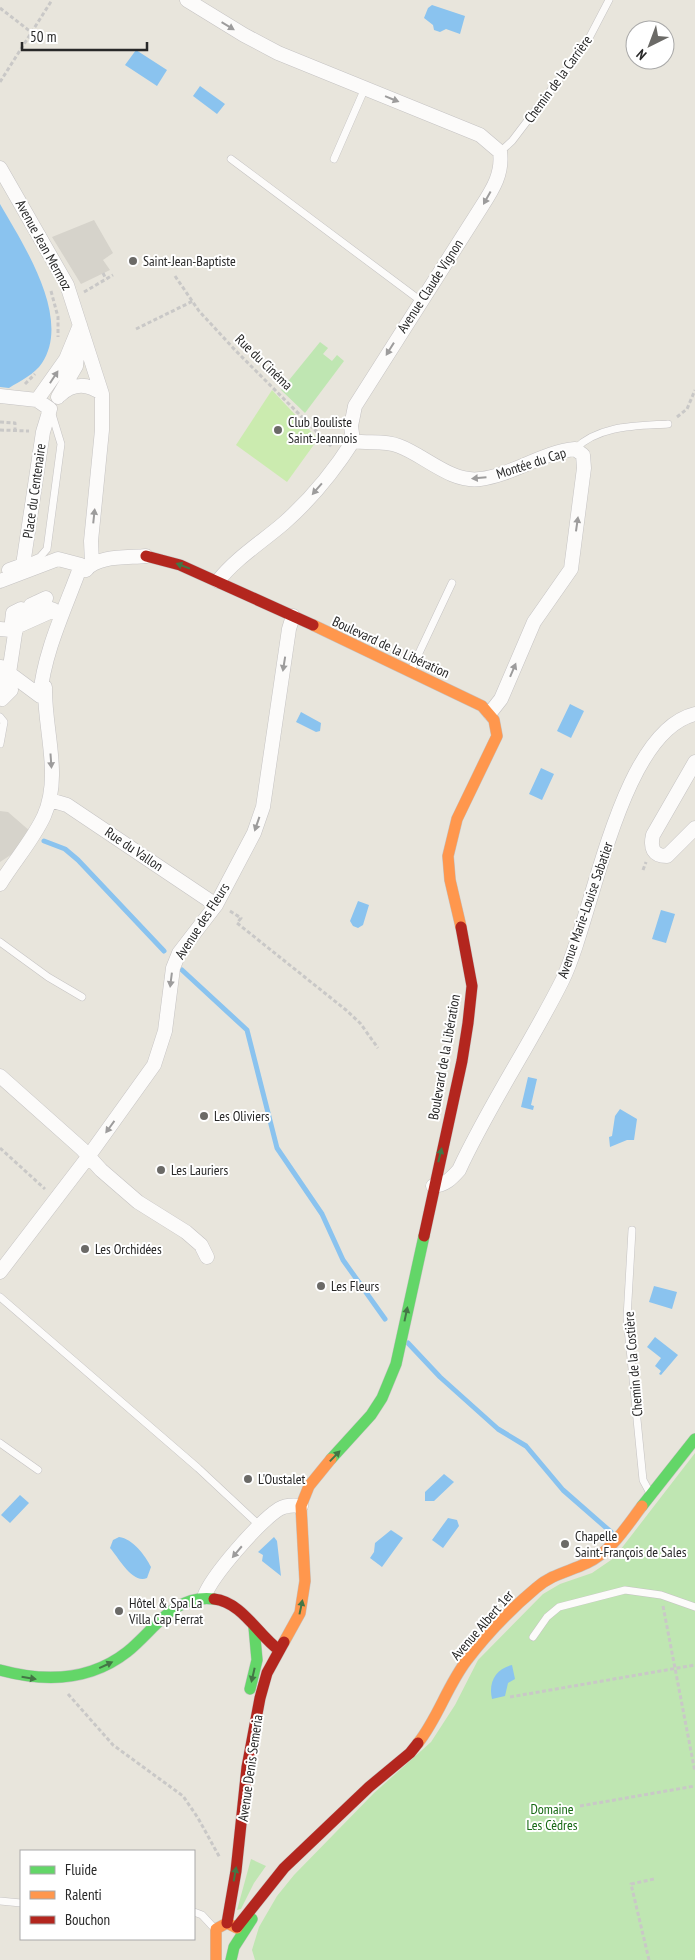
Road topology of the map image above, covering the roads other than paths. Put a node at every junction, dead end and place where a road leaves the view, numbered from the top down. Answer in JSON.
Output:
{"nodes":[{"id":1,"x":187,"y":0,"type":"edge"},
{"id":2,"x":609,"y":0,"type":"edge"},
{"id":3,"x":365,"y":88,"type":"junction"},
{"id":4,"x":500,"y":152,"type":"junction"},
{"id":5,"x":231,"y":159,"type":"dead end"},
{"id":6,"x":334,"y":159,"type":"dead end"},
{"id":7,"x":0,"y":168,"type":"edge"},
{"id":8,"x":421,"y":300,"type":"junction"},
{"id":9,"x":80,"y":325,"type":"junction"},
{"id":10,"x":102,"y":394,"type":"junction"},
{"id":11,"x":6,"y":396,"type":"edge"},
{"id":12,"x":37,"y":400,"type":"junction"},
{"id":13,"x":54,"y":403,"type":"junction"},
{"id":14,"x":668,"y":424,"type":"road end"},
{"id":15,"x":353,"y":441,"type":"junction"},
{"id":16,"x":575,"y":449,"type":"junction"},
{"id":17,"x":146,"y":556,"type":"joint"},
{"id":18,"x":92,"y":564,"type":"junction"},
{"id":19,"x":23,"y":565,"type":"junction"},
{"id":20,"x":0,"y":573,"type":"edge"},
{"id":21,"x":218,"y":581,"type":"junction"},
{"id":22,"x":0,"y":582,"type":"edge"},
{"id":23,"x":452,"y":583,"type":"dead end"},
{"id":24,"x":293,"y":616,"type":"junction"},
{"id":25,"x":0,"y":629,"type":"edge"},
{"id":26,"x":0,"y":667,"type":"edge"},
{"id":27,"x":410,"y":672,"type":"junction"},
{"id":28,"x":0,"y":698,"type":"edge"},
{"id":29,"x":490,"y":712,"type":"junction"},
{"id":30,"x":695,"y":714,"type":"edge"},
{"id":31,"x":0,"y":717,"type":"edge"},
{"id":32,"x":0,"y":744,"type":"edge"},
{"id":33,"x":695,"y":762,"type":"edge"},
{"id":34,"x":50,"y":800,"type":"junction"},
{"id":35,"x":695,"y":828,"type":"edge"},
{"id":36,"x":0,"y":884,"type":"edge"},
{"id":37,"x":216,"y":905,"type":"junction"},
{"id":38,"x":0,"y":942,"type":"edge"},
{"id":39,"x":82,"y":997,"type":"dead end"},
{"id":40,"x":0,"y":1076,"type":"edge"},
{"id":41,"x":88,"y":1157,"type":"junction"},
{"id":42,"x":433,"y":1186,"type":"junction"},
{"id":43,"x":632,"y":1230,"type":"dead end"},
{"id":44,"x":208,"y":1257,"type":"dead end"},
{"id":45,"x":0,"y":1272,"type":"edge"},
{"id":46,"x":0,"y":1297,"type":"edge"},
{"id":47,"x":695,"y":1439,"type":"edge"},
{"id":48,"x":0,"y":1443,"type":"edge"},
{"id":49,"x":38,"y":1470,"type":"dead end"},
{"id":50,"x":652,"y":1495,"type":"junction"},
{"id":51,"x":301,"y":1506,"type":"junction"},
{"id":52,"x":259,"y":1526,"type":"junction"},
{"id":53,"x":204,"y":1597,"type":"junction"},
{"id":54,"x":695,"y":1607,"type":"edge"},
{"id":55,"x":254,"y":1627,"type":"junction"},
{"id":56,"x":533,"y":1636,"type":"dead end"},
{"id":57,"x":279,"y":1650,"type":"junction"},
{"id":58,"x":0,"y":1670,"type":"edge"},
{"id":59,"x":248,"y":1698,"type":"dead end"},
{"id":60,"x":239,"y":1735,"type":"dead end"},
{"id":61,"x":253,"y":1737,"type":"junction"},
{"id":62,"x":236,"y":1759,"type":"dead end"},
{"id":63,"x":231,"y":1804,"type":"dead end"},
{"id":64,"x":221,"y":1889,"type":"dead end"},
{"id":65,"x":265,"y":1893,"type":"junction"},
{"id":66,"x":0,"y":1901,"type":"edge"},
{"id":67,"x":20,"y":1903,"type":"edge"},
{"id":68,"x":195,"y":1912,"type":"edge"},
{"id":69,"x":224,"y":1927,"type":"junction"},
{"id":70,"x":216,"y":1942,"type":"junction"},
{"id":71,"x":237,"y":1943,"type":"junction"},
{"id":72,"x":216,"y":1960,"type":"edge"},
{"id":73,"x":231,"y":1960,"type":"edge"}],
"edges":[{"from":1,"to":3,"type":"street","one_way":true},
{"from":2,"to":4,"type":"lane","name":"Chemin de la Carrière"},
{"from":3,"to":4,"type":"street","one_way":true},
{"from":3,"to":6,"type":"lane"},
{"from":4,"to":8,"type":"street","name":"Avenue Claude Vignon","one_way":true},
{"from":5,"to":8,"type":"lane"},
{"from":7,"to":9,"type":"street","name":"Avenue Jean Mermoz"},
{"from":8,"to":15,"type":"street","name":"Avenue Claude Vignon","one_way":true},
{"from":9,"to":10,"type":"street","name":"Avenue Jean Mermoz"},
{"from":12,"to":9,"type":"street","one_way":true},
{"from":9,"to":13,"type":"street","name":"Avenue Jean Mermoz"},
{"from":10,"to":13,"type":"street"},
{"from":18,"to":10,"type":"street","name":"Avenue Jean Mermoz","one_way":true},
{"from":11,"to":12,"type":"street"},
{"from":12,"to":13,"type":"street"},
{"from":13,"to":19,"type":"street","name":"Place du Centenaire"},
{"from":13,"to":19,"type":"lane"},
{"from":14,"to":16,"type":"lane","name":"Montée du Cap"},
{"from":16,"to":15,"type":"street","name":"Montée du Cap","one_way":true},
{"from":15,"to":21,"type":"street","one_way":true},
{"from":29,"to":16,"type":"street","one_way":true},
{"from":17,"to":18,"type":"street"},
{"from":21,"to":17,"type":"main road","one_way":true},
{"from":18,"to":34,"type":"street","one_way":true},
{"from":19,"to":20,"type":"street"},
{"from":21,"to":24,"type":"main road","name":"Boulevard de la Libération"},
{"from":22,"to":25,"type":"street"},
{"from":23,"to":27,"type":"lane"},
{"from":24,"to":27,"type":"main road","name":"Boulevard de la Libération"},
{"from":24,"to":37,"type":"street","name":"Avenue des Fleurs","one_way":true},
{"from":26,"to":28,"type":"street"},
{"from":27,"to":29,"type":"main road","name":"Boulevard de la Libération"},
{"from":42,"to":29,"type":"main road","name":"Boulevard de la Libération","one_way":true},
{"from":30,"to":42,"type":"street","name":"Avenue Marie-Louise Sabatier"},
{"from":31,"to":32,"type":"lane"},
{"from":33,"to":35,"type":"street"},
{"from":34,"to":36,"type":"street"},
{"from":34,"to":37,"type":"street","name":"Rue du Vallon"},
{"from":37,"to":41,"type":"street","name":"Avenue des Fleurs","one_way":true},
{"from":38,"to":39,"type":"lane"},
{"from":40,"to":41,"type":"street"},
{"from":41,"to":44,"type":"street"},
{"from":41,"to":45,"type":"street","name":"Avenue des Fleurs"},
{"from":51,"to":42,"type":"main road","name":"Boulevard de la Libération","one_way":true},
{"from":43,"to":50,"type":"lane","name":"Chemin de la Costière"},
{"from":46,"to":52,"type":"lane"},
{"from":47,"to":50,"type":"main road","name":"Avenue Albert 1er"},
{"from":48,"to":49,"type":"lane"},
{"from":50,"to":65,"type":"main road","name":"Avenue Albert 1er"},
{"from":51,"to":52,"type":"street"},
{"from":57,"to":51,"type":"main road","name":"Boulevard de la Libération","one_way":true},
{"from":52,"to":53,"type":"street","one_way":true},
{"from":53,"to":55,"type":"main road"},
{"from":58,"to":53,"type":"main road","one_way":true},
{"from":54,"to":56,"type":"lane"},
{"from":55,"to":57,"type":"main road"},
{"from":55,"to":59,"type":"main road","name":"Avenue Denis Semeria","one_way":true},
{"from":57,"to":61,"type":"main road","name":"Avenue Denis Semeria"},
{"from":60,"to":61,"type":"main road"},
{"from":69,"to":61,"type":"main road","name":"Avenue Denis Semeria","one_way":true},
{"from":62,"to":63,"type":"main road","name":"Avenue Denis Semeria"},
{"from":64,"to":69,"type":"main road"},
{"from":65,"to":69,"type":"main road","name":"Avenue Albert 1er"},
{"from":65,"to":71,"type":"main road","name":"Avenue Albert 1er"},
{"from":66,"to":67,"type":"lane"},
{"from":68,"to":69,"type":"lane"},
{"from":69,"to":70,"type":"main road"},
{"from":69,"to":71,"type":"main road"},
{"from":70,"to":71,"type":"main road"},
{"from":70,"to":72,"type":"main road"},
{"from":71,"to":73,"type":"main road"}]}
